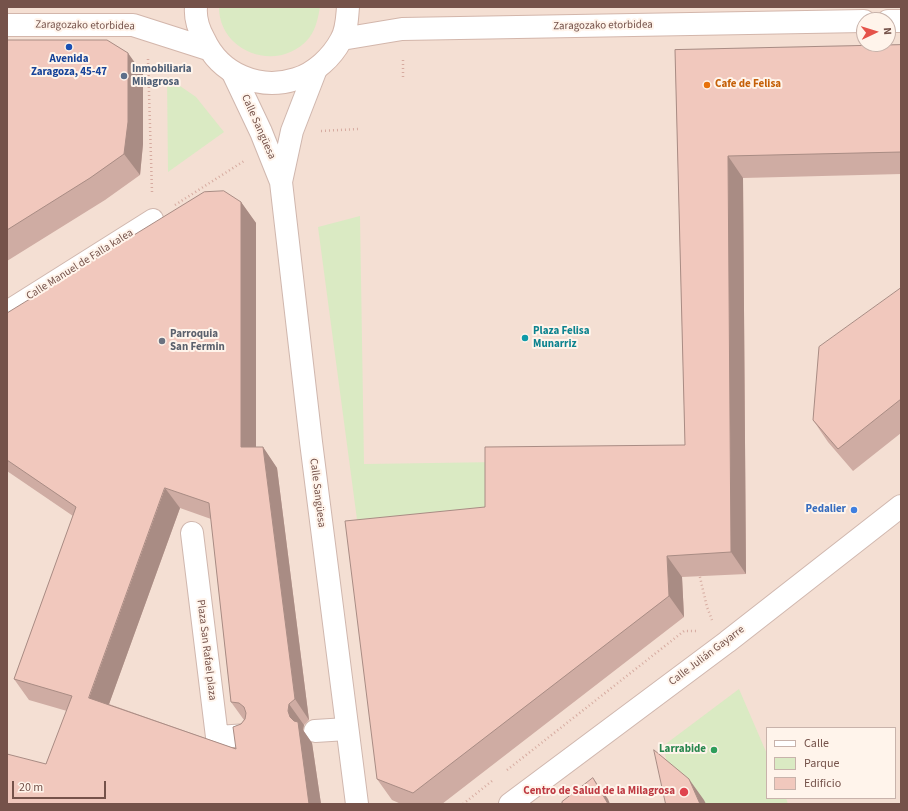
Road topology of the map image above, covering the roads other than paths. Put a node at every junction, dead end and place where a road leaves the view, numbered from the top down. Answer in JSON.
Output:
{"nodes":[{"id":1,"x":196,"y":7,"type":"edge"},
{"id":2,"x":348,"y":7,"type":"edge"},
{"id":3,"x":856,"y":21,"type":"edge"},
{"id":4,"x":7,"y":25,"type":"edge"},
{"id":5,"x":342,"y":39,"type":"junction"},
{"id":6,"x":208,"y":49,"type":"junction"},
{"id":7,"x":316,"y":69,"type":"junction"},
{"id":8,"x":233,"y":73,"type":"junction"},
{"id":9,"x":281,"y":182,"type":"junction"},
{"id":10,"x":153,"y":219,"type":"road end"},
{"id":11,"x":7,"y":311,"type":"edge"},
{"id":12,"x":901,"y":506,"type":"edge"},
{"id":13,"x":192,"y":533,"type":"dead end"},
{"id":14,"x":348,"y":729,"type":"junction"},
{"id":15,"x":315,"y":731,"type":"dead end"},
{"id":16,"x":248,"y":735,"type":"edge"},
{"id":17,"x":357,"y":804,"type":"edge"},
{"id":18,"x":510,"y":804,"type":"edge"}],
"edges":[{"from":1,"to":6,"type":"street"},
{"from":2,"to":5,"type":"street"},
{"from":3,"to":5,"type":"street","name":"Zaragozako etorbidea"},
{"from":4,"to":6,"type":"street","name":"Zaragozako etorbidea"},
{"from":5,"to":7,"type":"street"},
{"from":6,"to":8,"type":"street"},
{"from":7,"to":8,"type":"street"},
{"from":7,"to":9,"type":"street","name":"Calle Sangüesa"},
{"from":8,"to":9,"type":"street","name":"Calle Sangüesa"},
{"from":9,"to":14,"type":"street","name":"Calle Sangüesa"},
{"from":10,"to":11,"type":"street","name":"Calle Manuel de Falla kalea"},
{"from":12,"to":18,"type":"street","name":"Calle Julián Gayarre"},
{"from":13,"to":16,"type":"street","name":"Plaza San Rafael plaza"},
{"from":14,"to":15,"type":"street"},
{"from":14,"to":17,"type":"street","name":"Calle Sangüesa"}]}
